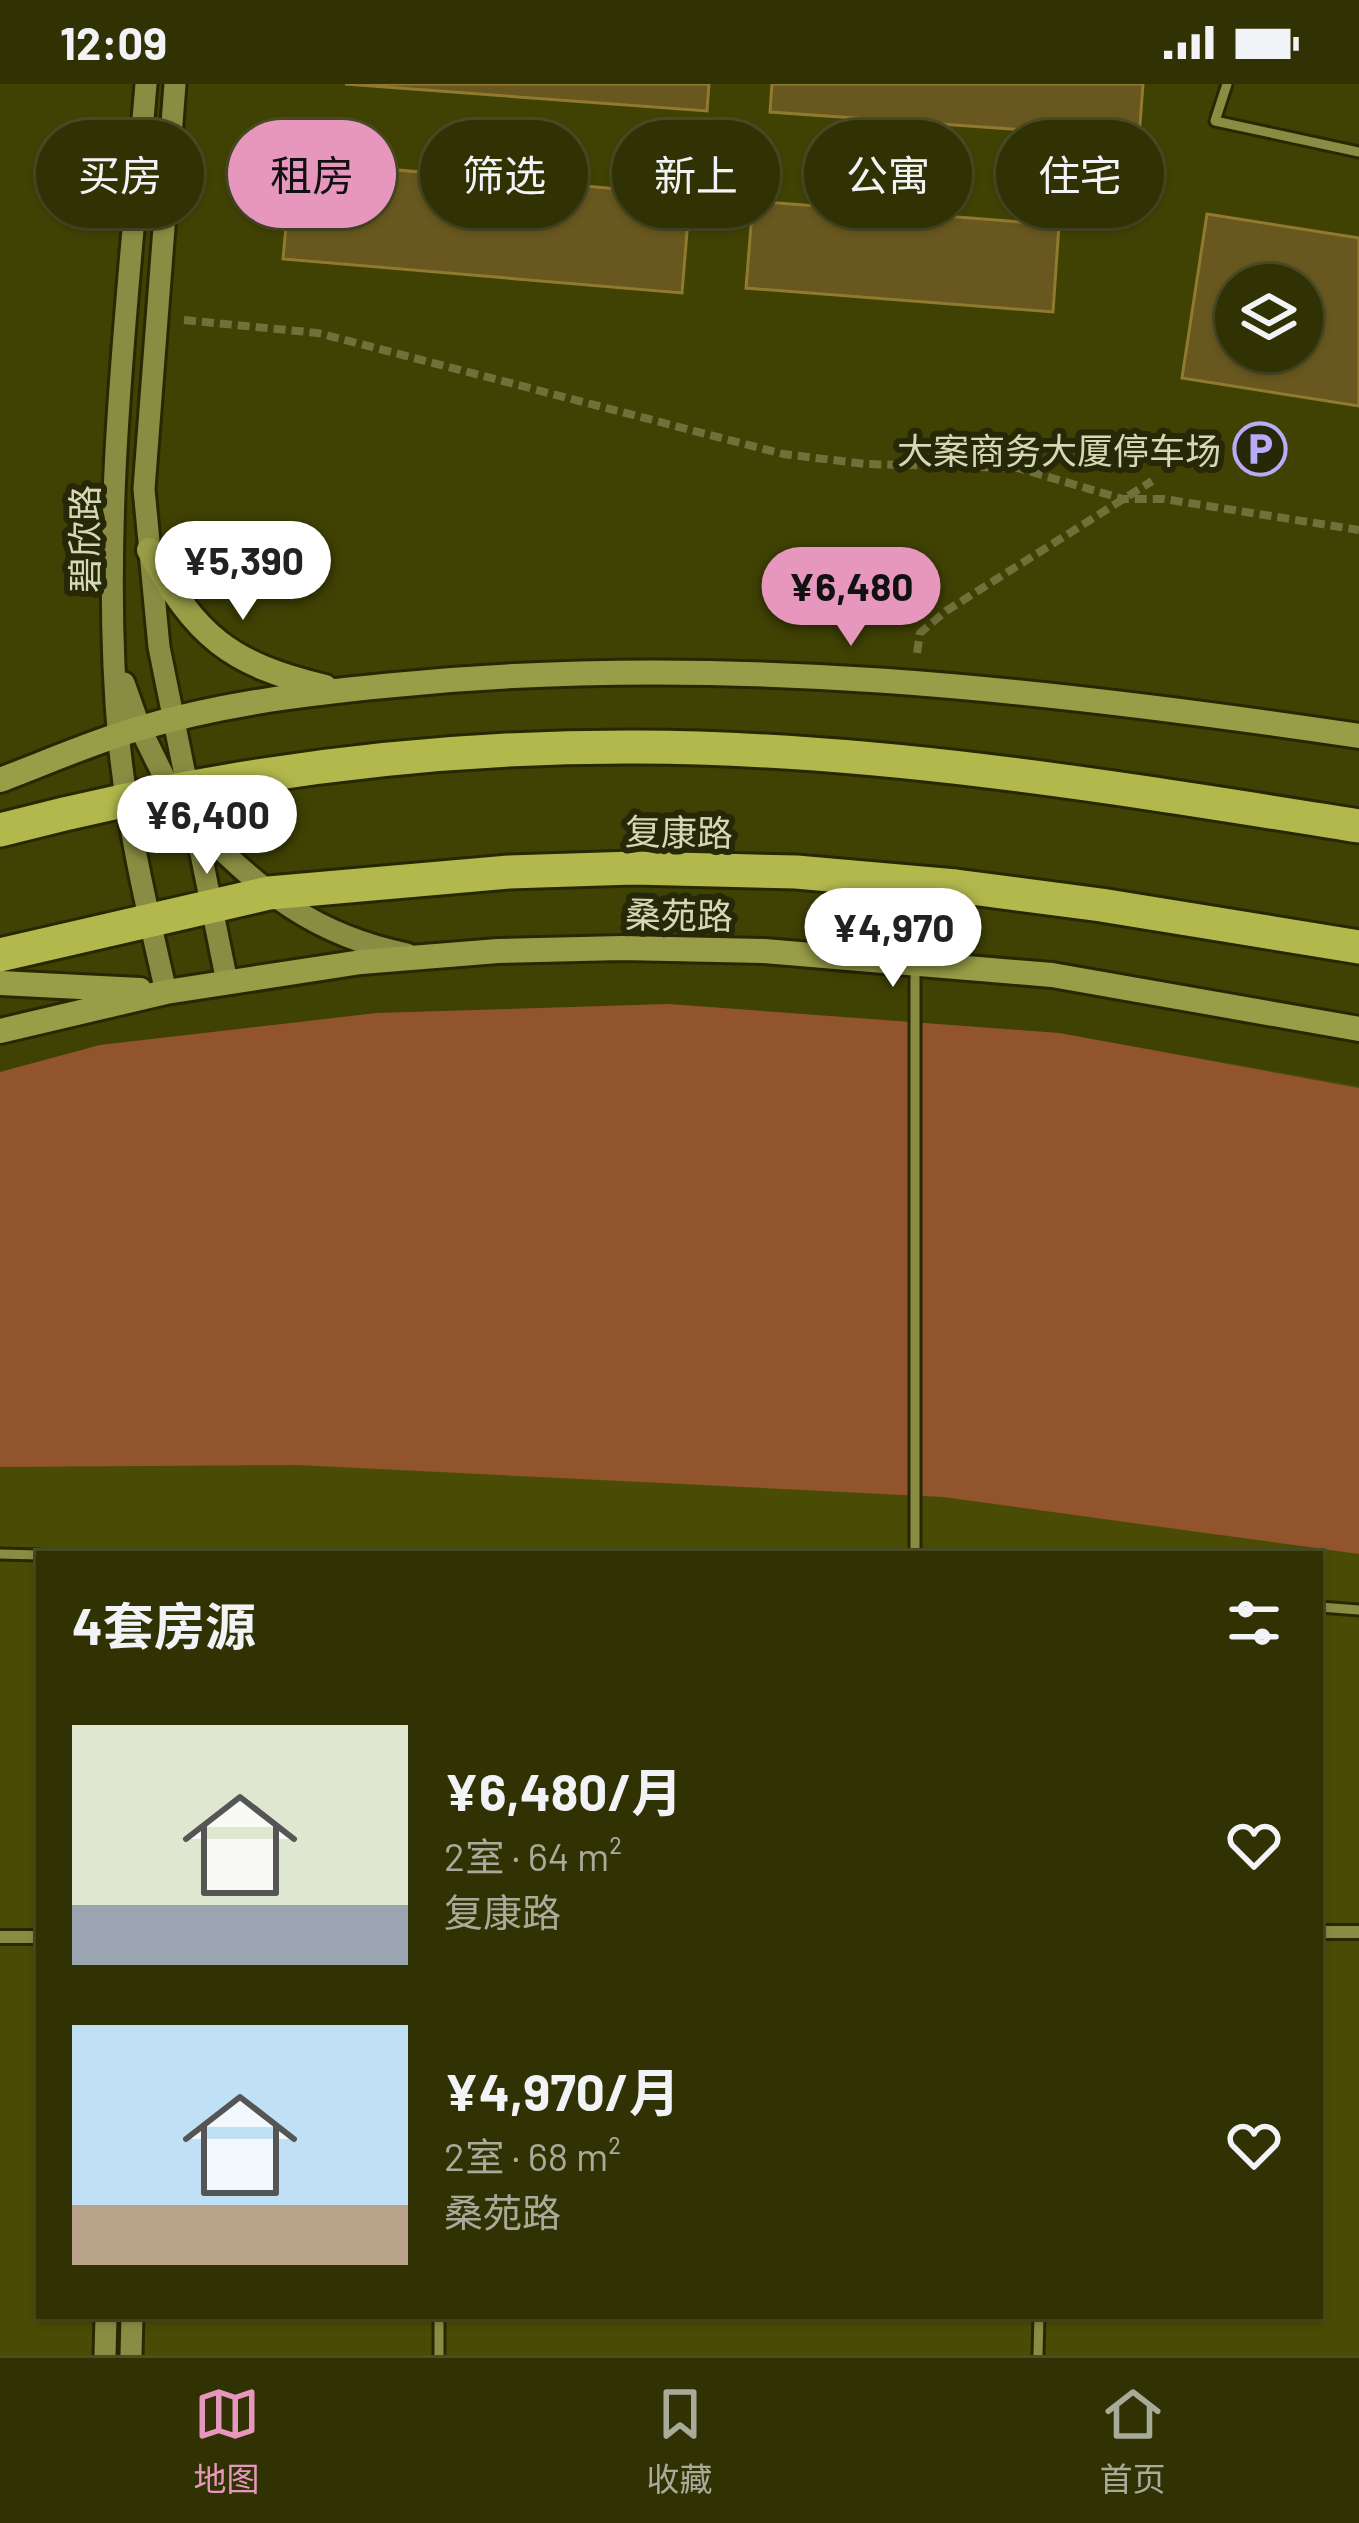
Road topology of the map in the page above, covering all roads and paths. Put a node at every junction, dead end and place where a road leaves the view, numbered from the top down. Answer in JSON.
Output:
{"nodes":[{"id":1,"x":146,"y":84,"type":"edge"},
{"id":2,"x":176,"y":84,"type":"edge"},
{"id":3,"x":1227,"y":84,"type":"edge"},
{"id":4,"x":1359,"y":152,"type":"edge"},
{"id":5,"x":158,"y":318,"type":"junction"},
{"id":6,"x":1152,"y":481,"type":"dead end"},
{"id":7,"x":1123,"y":499,"type":"junction"},
{"id":8,"x":1359,"y":530,"type":"edge"},
{"id":9,"x":148,"y":550,"type":"junction"},
{"id":10,"x":920,"y":633,"type":"dead end"},
{"id":11,"x":339,"y":690,"type":"junction"},
{"id":12,"x":174,"y":721,"type":"junction"},
{"id":13,"x":129,"y":732,"type":"junction"},
{"id":14,"x":1359,"y":736,"type":"edge"},
{"id":15,"x":0,"y":780,"type":"edge"},
{"id":16,"x":178,"y":788,"type":"junction"},
{"id":17,"x":125,"y":797,"type":"junction"},
{"id":18,"x":195,"y":825,"type":"junction"},
{"id":19,"x":1359,"y":826,"type":"edge"},
{"id":20,"x":0,"y":830,"type":"edge"},
{"id":21,"x":269,"y":893,"type":"junction"},
{"id":22,"x":212,"y":904,"type":"junction"},
{"id":23,"x":149,"y":919,"type":"junction"},
{"id":24,"x":1359,"y":947,"type":"edge"},
{"id":25,"x":0,"y":955,"type":"edge"},
{"id":26,"x":425,"y":958,"type":"junction"},
{"id":27,"x":915,"y":962,"type":"junction"},
{"id":28,"x":227,"y":982,"type":"junction"},
{"id":29,"x":0,"y":983,"type":"edge"},
{"id":30,"x":166,"y":992,"type":"junction"},
{"id":31,"x":1359,"y":1029,"type":"edge"},
{"id":32,"x":0,"y":1031,"type":"edge"},
{"id":33,"x":915,"y":1551,"type":"edge"},
{"id":34,"x":0,"y":1554,"type":"edge"},
{"id":35,"x":36,"y":1555,"type":"edge"},
{"id":36,"x":1323,"y":1607,"type":"edge"},
{"id":37,"x":1359,"y":1610,"type":"edge"},
{"id":38,"x":1323,"y":1932,"type":"edge"},
{"id":39,"x":1359,"y":1932,"type":"edge"},
{"id":40,"x":0,"y":1937,"type":"edge"},
{"id":41,"x":36,"y":1937,"type":"edge"},
{"id":42,"x":106,"y":2319,"type":"edge"},
{"id":43,"x":131,"y":2319,"type":"edge"},
{"id":44,"x":439,"y":2319,"type":"edge"},
{"id":45,"x":1039,"y":2319,"type":"edge"},
{"id":46,"x":104,"y":2355,"type":"edge"},
{"id":47,"x":131,"y":2355,"type":"edge"},
{"id":48,"x":439,"y":2355,"type":"edge"},
{"id":49,"x":1038,"y":2355,"type":"edge"}],
"edges":[{"from":1,"to":13,"type":"street","name":"碧欣路"},
{"from":2,"to":5,"type":"street","name":"碧欣路"},
{"from":3,"to":4,"type":"lane"},
{"from":5,"to":7,"type":"path"},
{"from":5,"to":9,"type":"street","name":"碧欣路"},
{"from":6,"to":7,"type":"path"},
{"from":7,"to":8,"type":"path"},
{"from":7,"to":10,"type":"path"},
{"from":9,"to":11,"type":"main road"},
{"from":9,"to":12,"type":"street","name":"碧欣路"},
{"from":11,"to":12,"type":"main road"},
{"from":11,"to":14,"type":"main road"},
{"from":12,"to":13,"type":"main road"},
{"from":12,"to":16,"type":"street","name":"碧欣路"},
{"from":13,"to":15,"type":"main road"},
{"from":13,"to":16,"type":"street"},
{"from":13,"to":17,"type":"street"},
{"from":16,"to":17,"type":"highway"},
{"from":16,"to":18,"type":"street","name":"碧欣路"},
{"from":16,"to":19,"type":"highway"},
{"from":17,"to":20,"type":"highway"},
{"from":17,"to":23,"type":"street"},
{"from":18,"to":21,"type":"street"},
{"from":18,"to":22,"type":"street","name":"碧欣路"},
{"from":21,"to":22,"type":"highway","name":"复康路"},
{"from":21,"to":24,"type":"highway","name":"复康路"},
{"from":21,"to":26,"type":"street"},
{"from":22,"to":23,"type":"highway","name":"复康路"},
{"from":22,"to":28,"type":"street","name":"碧欣路"},
{"from":23,"to":25,"type":"highway","name":"复康路"},
{"from":23,"to":30,"type":"street"},
{"from":26,"to":27,"type":"main road","name":"桑苑路"},
{"from":26,"to":28,"type":"main road","name":"桑苑路"},
{"from":27,"to":31,"type":"main road","name":"桑苑路"},
{"from":27,"to":33,"type":"lane"},
{"from":28,"to":30,"type":"main road","name":"桑苑路"},
{"from":29,"to":30,"type":"main road"},
{"from":30,"to":32,"type":"main road","name":"桑苑路"},
{"from":34,"to":35,"type":"lane"},
{"from":36,"to":37,"type":"lane"},
{"from":38,"to":39,"type":"street"},
{"from":40,"to":41,"type":"street"},
{"from":42,"to":46,"type":"street"},
{"from":43,"to":47,"type":"street"},
{"from":44,"to":48,"type":"lane"},
{"from":45,"to":49,"type":"lane"}]}
